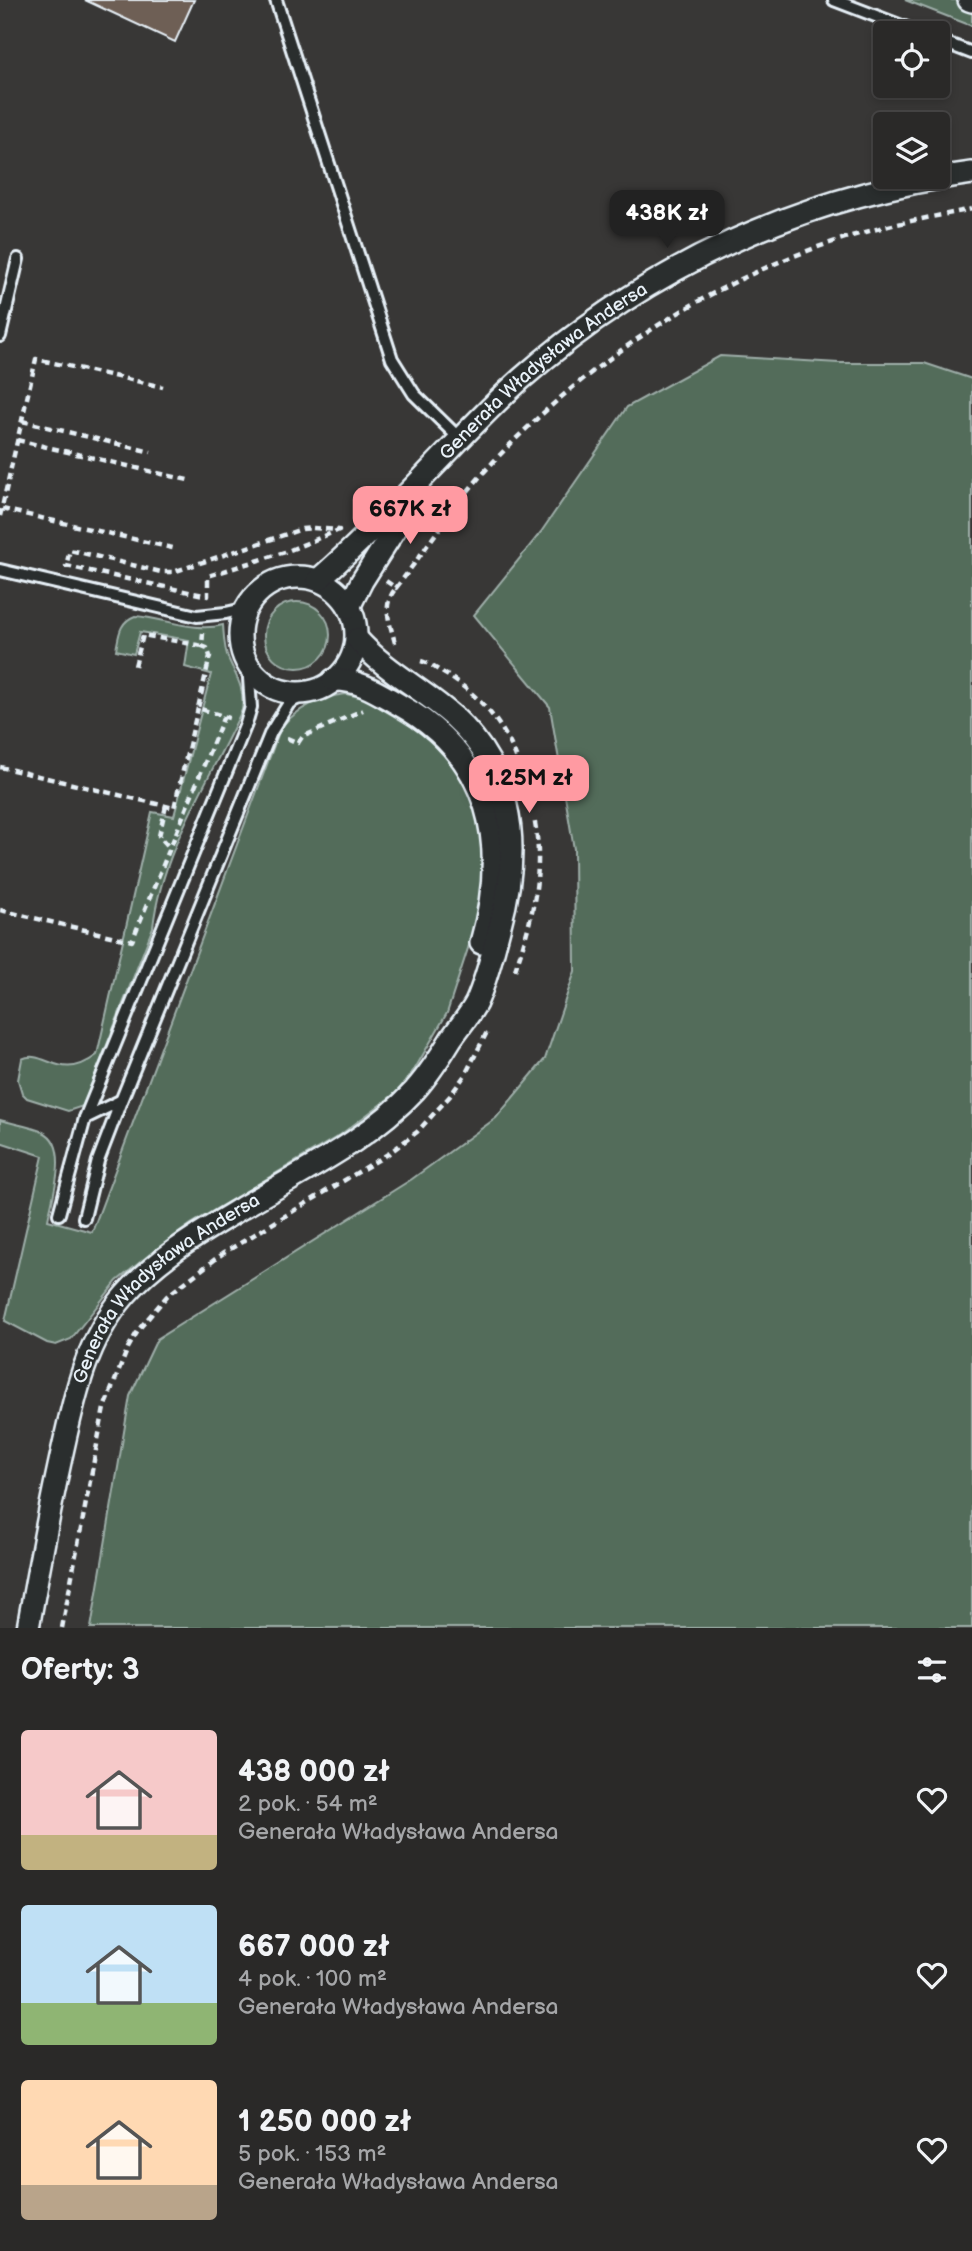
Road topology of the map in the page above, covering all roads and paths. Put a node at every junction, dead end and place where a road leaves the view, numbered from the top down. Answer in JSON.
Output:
{"nodes":[{"id":1,"x":276,"y":0,"type":"edge"},
{"id":2,"x":834,"y":0,"type":"edge"},
{"id":3,"x":889,"y":21,"type":"edge"},
{"id":4,"x":950,"y":45,"type":"edge"},
{"id":5,"x":972,"y":53,"type":"edge"},
{"id":6,"x":972,"y":173,"type":"edge"},
{"id":7,"x":972,"y":209,"type":"edge"},
{"id":8,"x":18,"y":259,"type":"dead end"},
{"id":9,"x":0,"y":335,"type":"edge"},
{"id":10,"x":163,"y":387,"type":"dead end"},
{"id":11,"x":22,"y":421,"type":"junction"},
{"id":12,"x":460,"y":439,"type":"junction"},
{"id":13,"x":18,"y":440,"type":"junction"},
{"id":14,"x":151,"y":452,"type":"dead end"},
{"id":15,"x":435,"y":466,"type":"junction"},
{"id":16,"x":192,"y":481,"type":"dead end"},
{"id":17,"x":2,"y":509,"type":"edge"},
{"id":18,"x":0,"y":516,"type":"edge"},
{"id":19,"x":339,"y":530,"type":"junction"},
{"id":20,"x":177,"y":549,"type":"dead end"},
{"id":21,"x":351,"y":551,"type":"junction"},
{"id":22,"x":371,"y":569,"type":"junction"},
{"id":23,"x":0,"y":570,"type":"edge"},
{"id":24,"x":318,"y":580,"type":"junction"},
{"id":25,"x":208,"y":596,"type":"junction"},
{"id":26,"x":349,"y":607,"type":"junction"},
{"id":27,"x":247,"y":608,"type":"junction"},
{"id":28,"x":205,"y":615,"type":"junction"},
{"id":29,"x":358,"y":639,"type":"junction"},
{"id":30,"x":202,"y":646,"type":"junction"},
{"id":31,"x":248,"y":664,"type":"junction"},
{"id":32,"x":135,"y":666,"type":"dead end"},
{"id":33,"x":333,"y":680,"type":"junction"},
{"id":34,"x":307,"y":692,"type":"junction"},
{"id":35,"x":198,"y":708,"type":"junction"},
{"id":36,"x":224,"y":716,"type":"junction"},
{"id":37,"x":246,"y":724,"type":"junction"},
{"id":38,"x":271,"y":732,"type":"junction"},
{"id":39,"x":298,"y":743,"type":"dead end"},
{"id":40,"x":0,"y":767,"type":"edge"},
{"id":41,"x":166,"y":806,"type":"junction"},
{"id":42,"x":170,"y":848,"type":"junction"},
{"id":43,"x":0,"y":910,"type":"edge"},
{"id":44,"x":449,"y":1042,"type":"junction"},
{"id":45,"x":121,"y":1101,"type":"junction"},
{"id":46,"x":85,"y":1118,"type":"junction"},
{"id":47,"x":59,"y":1214,"type":"dead end"},
{"id":48,"x":84,"y":1218,"type":"dead end"},
{"id":49,"x":28,"y":1628,"type":"edge"}],
"edges":[{"from":1,"to":12,"type":"lane"},
{"from":2,"to":3,"type":"lane"},
{"from":4,"to":5,"type":"lane"},
{"from":6,"to":12,"type":"street","name":"Generała Władysława Andersa"},
{"from":7,"to":22,"type":"path"},
{"from":8,"to":9,"type":"lane"},
{"from":10,"to":11,"type":"path"},
{"from":11,"to":13,"type":"path"},
{"from":11,"to":14,"type":"path"},
{"from":12,"to":15,"type":"street","name":"Generała Władysława Andersa"},
{"from":13,"to":16,"type":"path"},
{"from":13,"to":17,"type":"path"},
{"from":15,"to":21,"type":"street","name":"Generała Władysława Andersa"},
{"from":15,"to":22,"type":"street","name":"Generała Władysława Andersa"},
{"from":17,"to":18,"type":"path"},
{"from":17,"to":20,"type":"path"},
{"from":19,"to":21,"type":"path"},
{"from":19,"to":25,"type":"path"},
{"from":19,"to":25,"type":"path"},
{"from":21,"to":24,"type":"street","name":"Generała Władysława Andersa"},
{"from":22,"to":26,"type":"street","name":"Generała Władysława Andersa"},
{"from":23,"to":28,"type":"lane"},
{"from":24,"to":26,"type":"street"},
{"from":24,"to":27,"type":"street"},
{"from":25,"to":28,"type":"path"},
{"from":26,"to":29,"type":"street"},
{"from":27,"to":28,"type":"lane"},
{"from":27,"to":31,"type":"street"},
{"from":28,"to":30,"type":"path"},
{"from":29,"to":33,"type":"street"},
{"from":29,"to":44,"type":"street","name":"Generała Władysława Andersa"},
{"from":30,"to":32,"type":"path"},
{"from":30,"to":35,"type":"path"},
{"from":31,"to":34,"type":"street"},
{"from":31,"to":37,"type":"lane"},
{"from":33,"to":34,"type":"street"},
{"from":33,"to":44,"type":"street","name":"Generała Władysława Andersa"},
{"from":34,"to":38,"type":"lane"},
{"from":35,"to":36,"type":"path"},
{"from":35,"to":41,"type":"path"},
{"from":36,"to":37,"type":"path"},
{"from":36,"to":42,"type":"path"},
{"from":37,"to":46,"type":"lane"},
{"from":38,"to":39,"type":"path"},
{"from":38,"to":45,"type":"lane"},
{"from":40,"to":41,"type":"path"},
{"from":41,"to":42,"type":"path"},
{"from":42,"to":43,"type":"path"},
{"from":44,"to":49,"type":"street","name":"Generała Władysława Andersa"},
{"from":45,"to":46,"type":"lane"},
{"from":45,"to":48,"type":"lane"},
{"from":46,"to":47,"type":"lane"}]}
